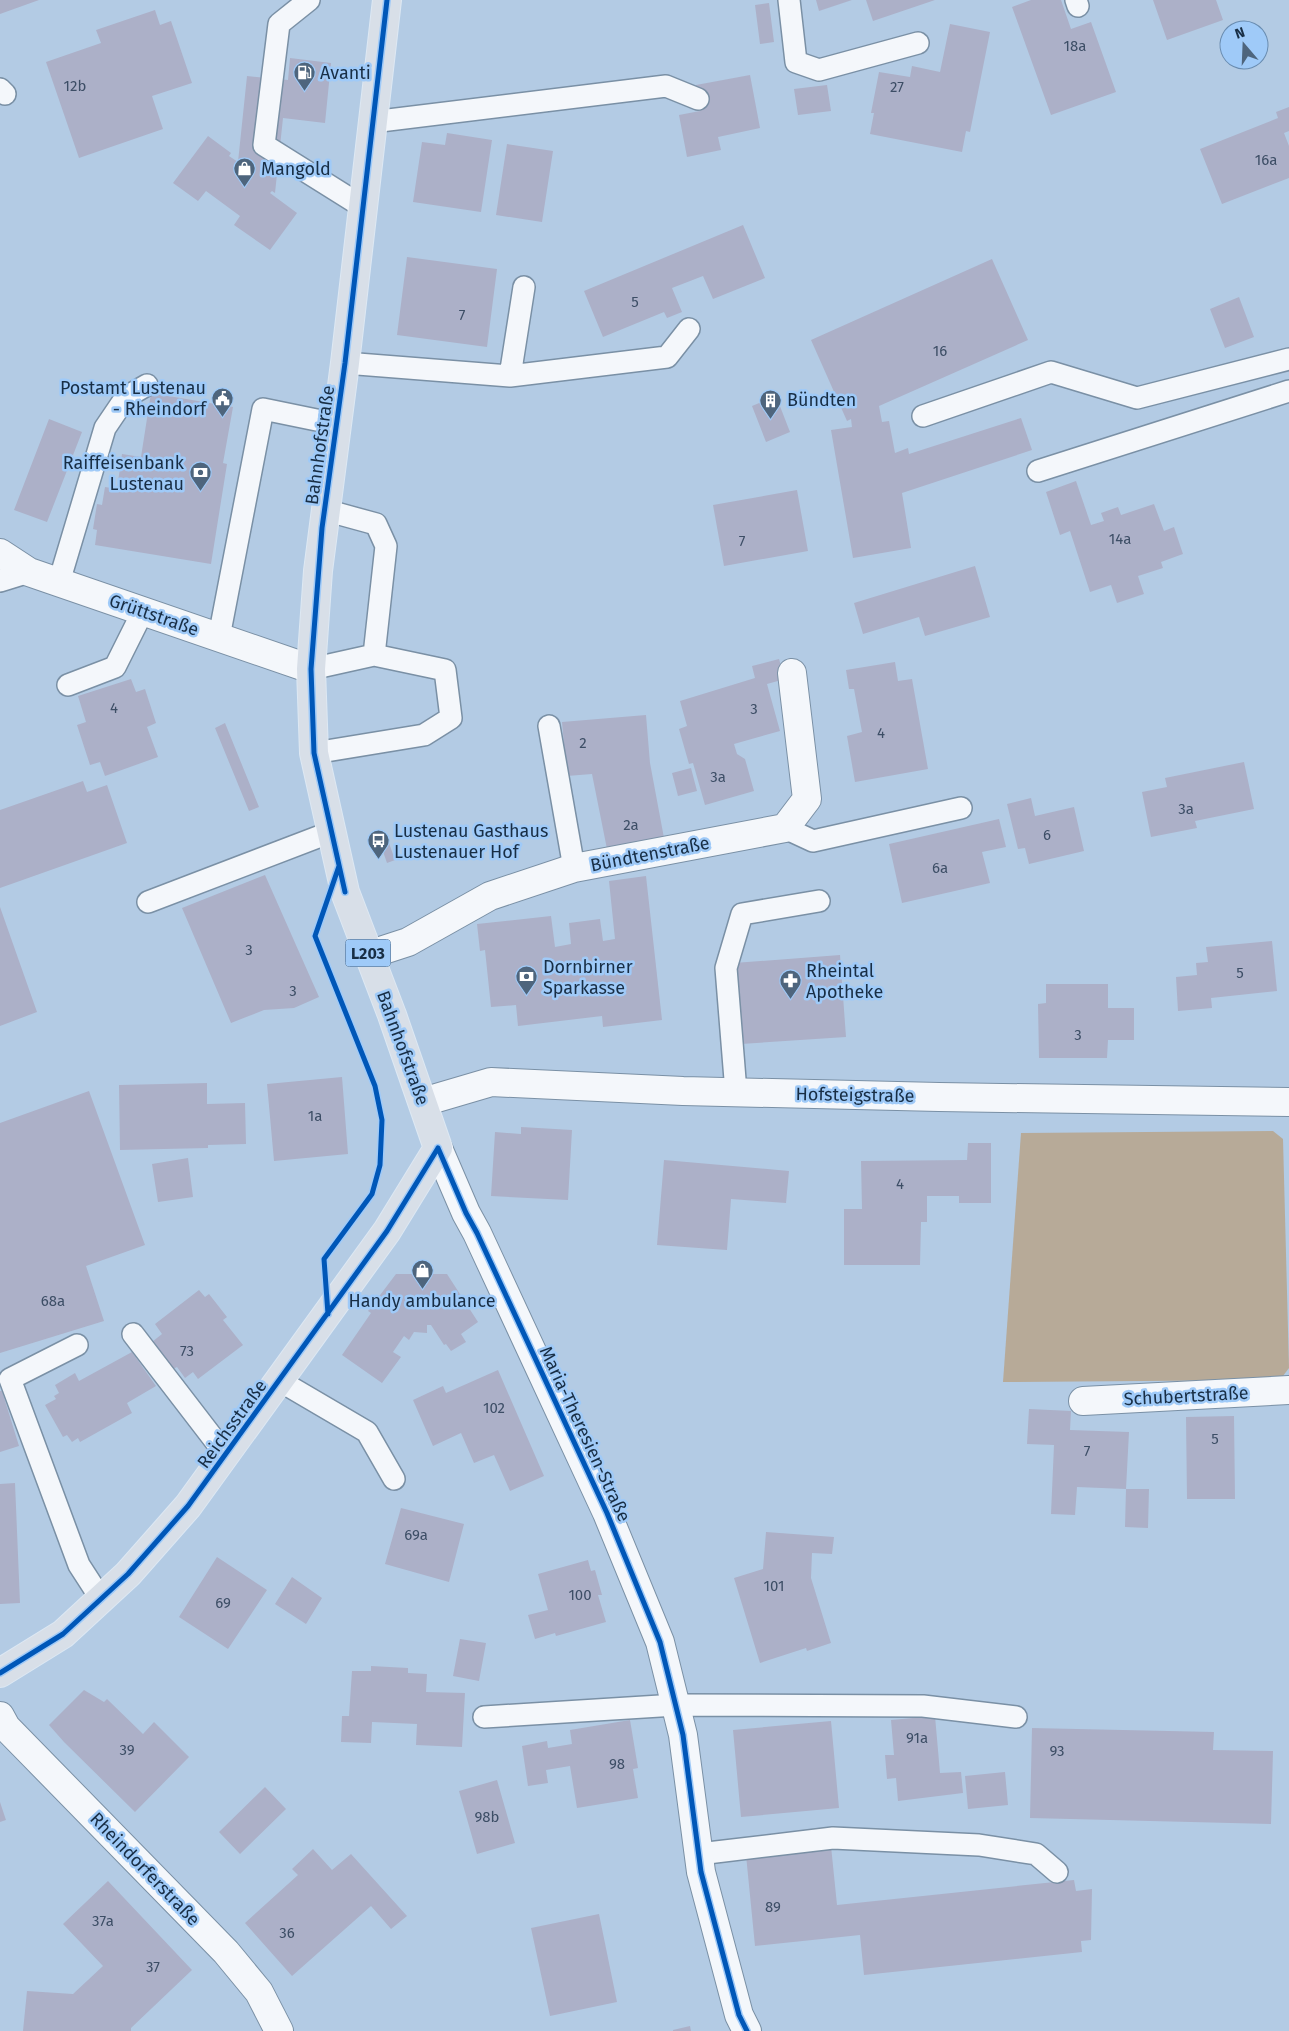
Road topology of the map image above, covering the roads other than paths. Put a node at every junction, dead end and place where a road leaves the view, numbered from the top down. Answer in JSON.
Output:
{"nodes":[{"id":1,"x":309,"y":0,"type":"edge"},
{"id":2,"x":387,"y":0,"type":"edge"},
{"id":3,"x":789,"y":0,"type":"edge"},
{"id":4,"x":918,"y":43,"type":"dead end"},
{"id":5,"x":698,"y":99,"type":"dead end"},
{"id":6,"x":372,"y":122,"type":"junction"},
{"id":7,"x":363,"y":207,"type":"junction"},
{"id":8,"x":524,"y":287,"type":"dead end"},
{"id":9,"x":689,"y":329,"type":"dead end"},
{"id":10,"x":1289,"y":359,"type":"edge"},
{"id":11,"x":345,"y":363,"type":"junction"},
{"id":12,"x":510,"y":376,"type":"junction"},
{"id":13,"x":148,"y":385,"type":"dead end"},
{"id":14,"x":1289,"y":391,"type":"edge"},
{"id":15,"x":923,"y":416,"type":"dead end"},
{"id":16,"x":336,"y":424,"type":"junction"},
{"id":17,"x":1038,"y":471,"type":"dead end"},
{"id":18,"x":325,"y":510,"type":"junction"},
{"id":19,"x":0,"y":553,"type":"edge"},
{"id":20,"x":29,"y":572,"type":"junction"},
{"id":21,"x":0,"y":581,"type":"edge"},
{"id":22,"x":59,"y":582,"type":"junction"},
{"id":23,"x":142,"y":611,"type":"junction"},
{"id":24,"x":218,"y":637,"type":"junction"},
{"id":25,"x":374,"y":655,"type":"junction"},
{"id":26,"x":311,"y":669,"type":"junction"},
{"id":27,"x":792,"y":673,"type":"dead end"},
{"id":28,"x":68,"y":685,"type":"dead end"},
{"id":29,"x":549,"y":726,"type":"dead end"},
{"id":30,"x":314,"y":752,"type":"junction"},
{"id":31,"x":962,"y":808,"type":"dead end"},
{"id":32,"x":786,"y":828,"type":"junction"},
{"id":33,"x":331,"y":832,"type":"junction"},
{"id":34,"x":574,"y":868,"type":"junction"},
{"id":35,"x":818,"y":901,"type":"dead end"},
{"id":36,"x":149,"y":903,"type":"dead end"},
{"id":37,"x":368,"y":955,"type":"junction"},
{"id":38,"x":736,"y":1092,"type":"junction"},
{"id":39,"x":424,"y":1102,"type":"junction"},
{"id":40,"x":1289,"y":1102,"type":"edge"},
{"id":41,"x":438,"y":1148,"type":"junction"},
{"id":42,"x":133,"y":1334,"type":"dead end"},
{"id":43,"x":77,"y":1345,"type":"dead end"},
{"id":44,"x":280,"y":1381,"type":"junction"},
{"id":45,"x":1289,"y":1390,"type":"edge"},
{"id":46,"x":1083,"y":1401,"type":"dead end"},
{"id":47,"x":226,"y":1455,"type":"junction"},
{"id":48,"x":394,"y":1479,"type":"dead end"},
{"id":49,"x":101,"y":1599,"type":"junction"},
{"id":50,"x":0,"y":1673,"type":"edge"},
{"id":51,"x":676,"y":1705,"type":"junction"},
{"id":52,"x":0,"y":1716,"type":"edge"},
{"id":53,"x":484,"y":1717,"type":"dead end"},
{"id":54,"x":1016,"y":1717,"type":"dead end"},
{"id":55,"x":699,"y":1854,"type":"junction"},
{"id":56,"x":1057,"y":1872,"type":"dead end"},
{"id":57,"x":280,"y":2031,"type":"edge"},
{"id":58,"x":748,"y":2031,"type":"edge"}],
"edges":[{"from":1,"to":7,"type":"lane"},
{"from":2,"to":6,"type":"main road","name":"Bahnhofstraße","number":"L203"},
{"from":3,"to":4,"type":"lane"},
{"from":5,"to":6,"type":"lane"},
{"from":6,"to":7,"type":"main road","name":"Bahnhofstraße","number":"L203"},
{"from":7,"to":11,"type":"main road","name":"Bahnhofstraße","number":"L203"},
{"from":8,"to":12,"type":"lane"},
{"from":9,"to":12,"type":"lane"},
{"from":10,"to":15,"type":"lane"},
{"from":11,"to":12,"type":"lane"},
{"from":11,"to":16,"type":"main road","name":"Bahnhofstraße","number":"L203"},
{"from":13,"to":22,"type":"lane"},
{"from":14,"to":17,"type":"lane"},
{"from":16,"to":18,"type":"main road","name":"Bahnhofstraße","number":"L203"},
{"from":16,"to":24,"type":"lane"},
{"from":18,"to":25,"type":"lane"},
{"from":18,"to":26,"type":"main road","name":"Bahnhofstraße","number":"L203"},
{"from":19,"to":20,"type":"street","name":"Grüttstraße"},
{"from":20,"to":21,"type":"lane"},
{"from":20,"to":22,"type":"street","name":"Grüttstraße"},
{"from":22,"to":23,"type":"street","name":"Grüttstraße"},
{"from":23,"to":24,"type":"street","name":"Grüttstraße"},
{"from":23,"to":28,"type":"lane"},
{"from":24,"to":26,"type":"street","name":"Grüttstraße"},
{"from":25,"to":26,"type":"lane"},
{"from":25,"to":30,"type":"lane"},
{"from":26,"to":30,"type":"main road","name":"Bahnhofstraße","number":"L203"},
{"from":27,"to":32,"type":"street"},
{"from":29,"to":34,"type":"lane"},
{"from":30,"to":33,"type":"main road","name":"Bahnhofstraße","number":"L203"},
{"from":31,"to":32,"type":"lane"},
{"from":32,"to":34,"type":"street","name":"Bündtenstraße"},
{"from":33,"to":36,"type":"lane"},
{"from":33,"to":37,"type":"main road","name":"Bahnhofstraße","number":"L203"},
{"from":34,"to":37,"type":"street","name":"Bündtenstraße"},
{"from":35,"to":38,"type":"lane"},
{"from":37,"to":39,"type":"main road","name":"Bahnhofstraße","number":"L203"},
{"from":38,"to":39,"type":"street","name":"Hofsteigstraße"},
{"from":38,"to":40,"type":"street","name":"Hofsteigstraße"},
{"from":39,"to":41,"type":"main road","name":"Bahnhofstraße","number":"L203"},
{"from":41,"to":44,"type":"main road","name":"Reichsstraße"},
{"from":41,"to":51,"type":"street","name":"Maria-Theresien-Straße"},
{"from":42,"to":47,"type":"lane"},
{"from":43,"to":49,"type":"lane"},
{"from":44,"to":47,"type":"main road","name":"Reichsstraße"},
{"from":44,"to":48,"type":"lane"},
{"from":45,"to":46,"type":"street","name":"Schubertstraße"},
{"from":47,"to":49,"type":"main road","name":"Reichsstraße"},
{"from":49,"to":50,"type":"main road","name":"Reichsstraße"},
{"from":51,"to":53,"type":"lane"},
{"from":51,"to":54,"type":"lane"},
{"from":51,"to":55,"type":"street","name":"Maria-Theresien-Straße"},
{"from":52,"to":57,"type":"street","name":"Rheindorferstraße"},
{"from":55,"to":56,"type":"lane"},
{"from":55,"to":58,"type":"street","name":"Maria-Theresien-Straße"}]}
